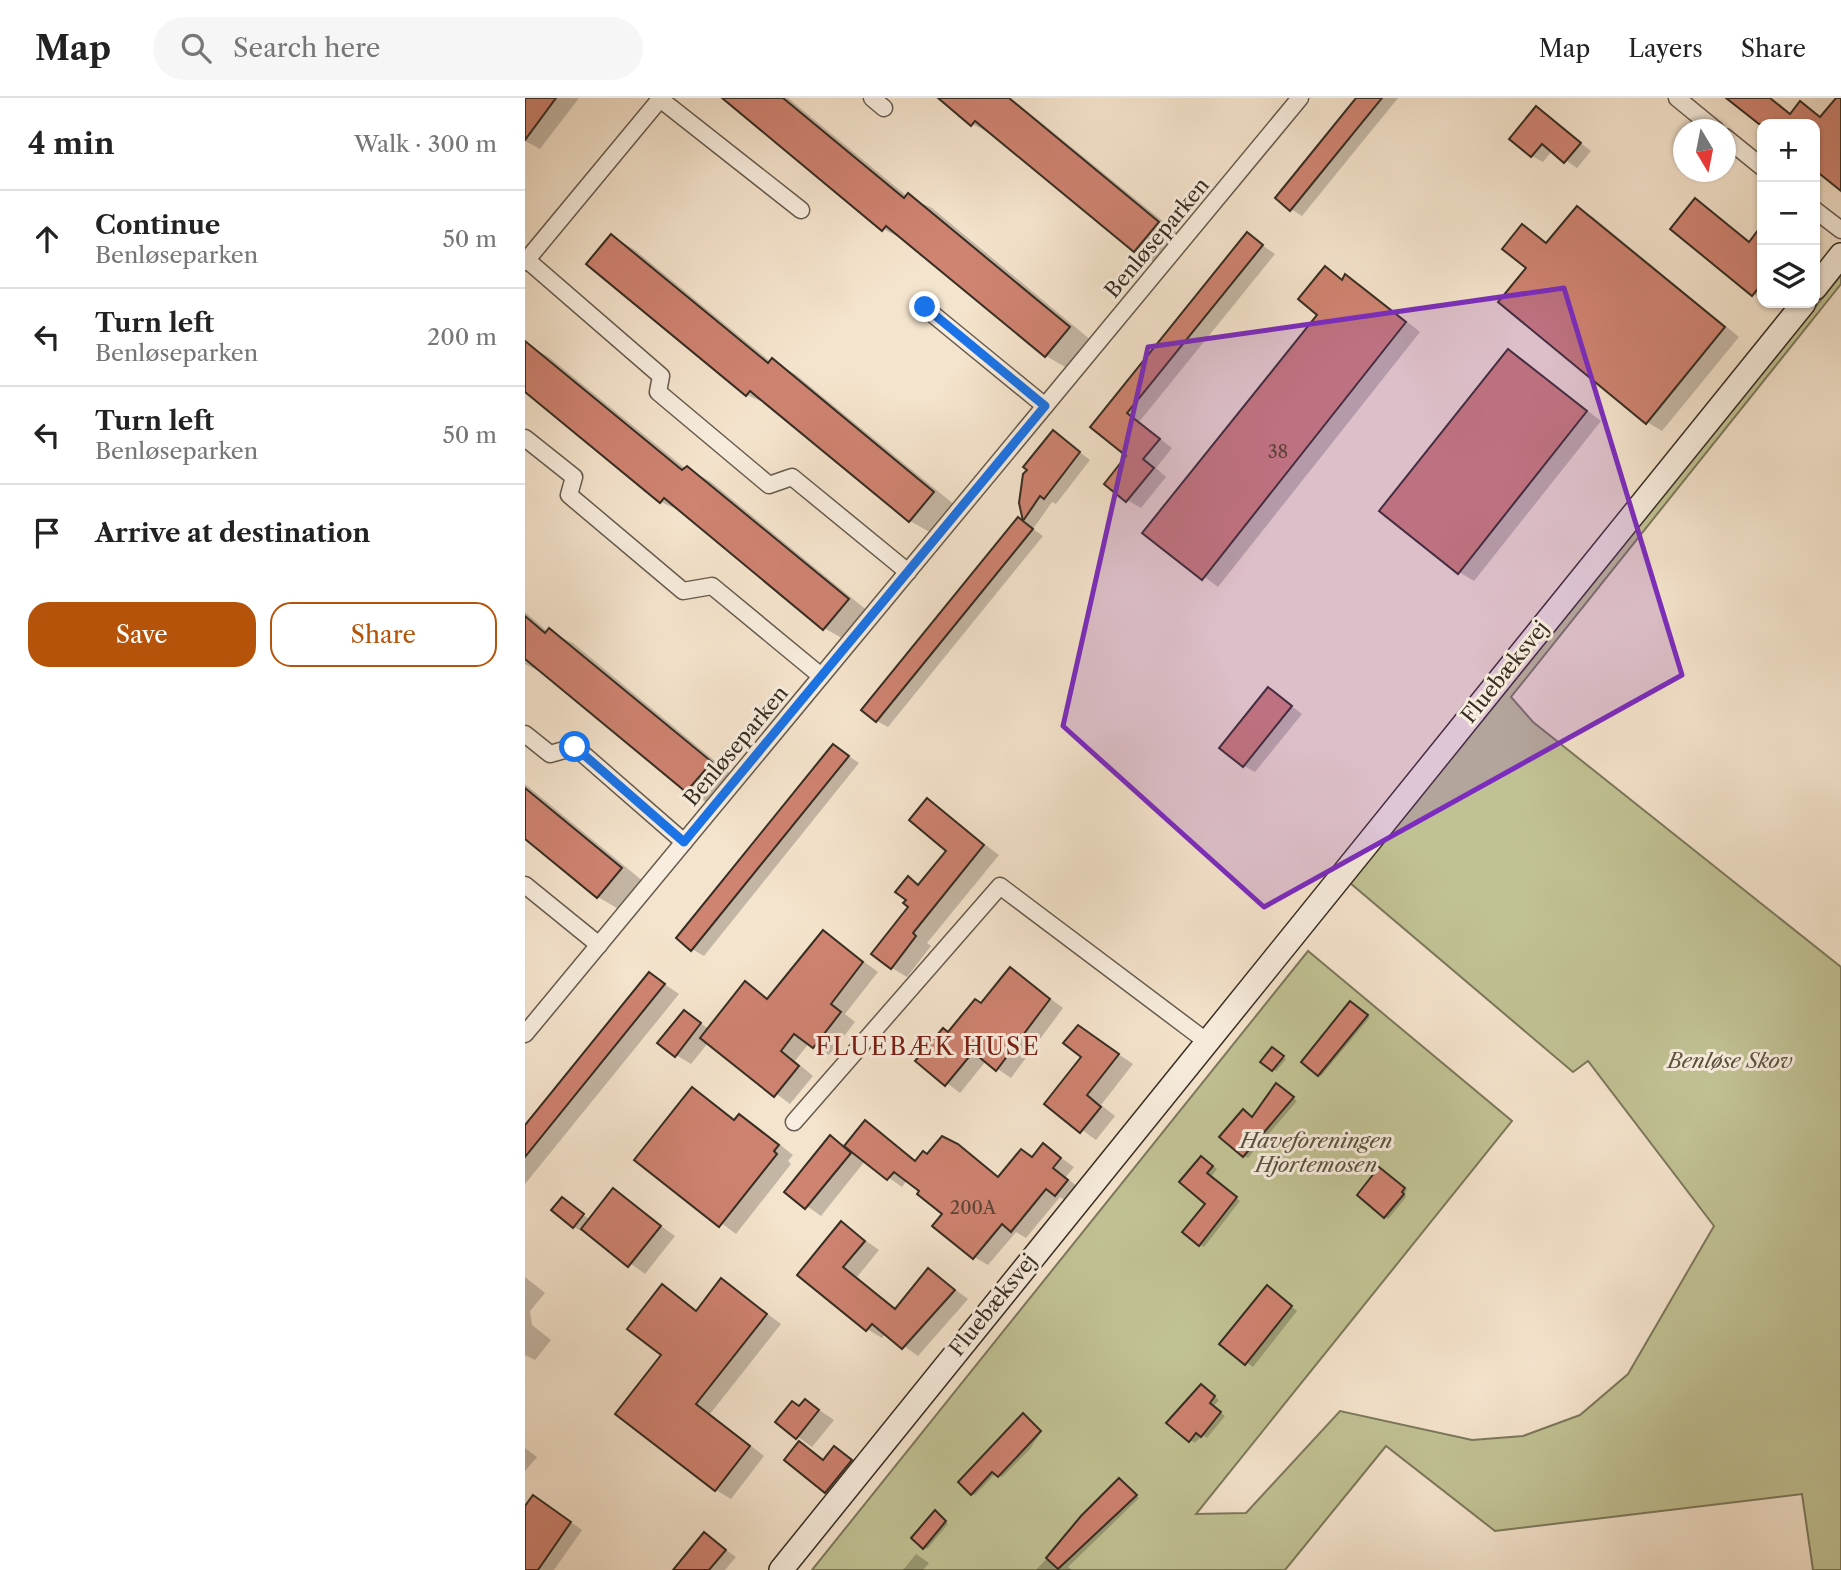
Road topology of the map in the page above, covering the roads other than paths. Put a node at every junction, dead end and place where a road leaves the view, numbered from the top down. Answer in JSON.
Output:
{"nodes":[{"id":1,"x":661,"y":98,"type":"edge"},
{"id":2,"x":1300,"y":98,"type":"edge"},
{"id":3,"x":1677,"y":98,"type":"edge"},
{"id":4,"x":1703,"y":119,"type":"edge"},
{"id":5,"x":1736,"y":146,"type":"edge"},
{"id":6,"x":1757,"y":163,"type":"edge"},
{"id":7,"x":801,"y":210,"type":"dead end"},
{"id":8,"x":1820,"y":214,"type":"edge"},
{"id":9,"x":1841,"y":230,"type":"edge"},
{"id":10,"x":1841,"y":255,"type":"edge"},
{"id":11,"x":526,"y":261,"type":"edge"},
{"id":12,"x":1820,"y":282,"type":"edge"},
{"id":13,"x":925,"y":307,"type":"dead end"},
{"id":14,"x":1800,"y":308,"type":"edge"},
{"id":15,"x":1045,"y":406,"type":"junction"},
{"id":16,"x":525,"y":438,"type":"edge"},
{"id":17,"x":908,"y":572,"type":"junction"},
{"id":18,"x":821,"y":676,"type":"junction"},
{"id":19,"x":525,"y":734,"type":"edge"},
{"id":20,"x":684,"y":842,"type":"junction"},
{"id":21,"x":525,"y":886,"type":"edge"},
{"id":22,"x":599,"y":945,"type":"junction"},
{"id":23,"x":525,"y":1034,"type":"edge"},
{"id":24,"x":1206,"y":1041,"type":"junction"},
{"id":25,"x":794,"y":1122,"type":"dead end"},
{"id":26,"x":781,"y":1570,"type":"edge"}],
"edges":[{"from":1,"to":7,"type":"street"},
{"from":1,"to":11,"type":"street"},
{"from":2,"to":15,"type":"street","name":"Benløseparken"},
{"from":3,"to":4,"type":"street"},
{"from":5,"to":6,"type":"street"},
{"from":8,"to":9,"type":"street"},
{"from":10,"to":12,"type":"street"},
{"from":11,"to":17,"type":"street"},
{"from":13,"to":15,"type":"street"},
{"from":14,"to":24,"type":"street","name":"Fluebæksvej"},
{"from":15,"to":17,"type":"street","name":"Benløseparken"},
{"from":16,"to":18,"type":"street"},
{"from":17,"to":18,"type":"street","name":"Benløseparken"},
{"from":18,"to":20,"type":"street","name":"Benløseparken"},
{"from":19,"to":20,"type":"street"},
{"from":20,"to":22,"type":"street","name":"Benløseparken"},
{"from":21,"to":22,"type":"street"},
{"from":22,"to":23,"type":"street","name":"Benløseparken"},
{"from":24,"to":25,"type":"street"},
{"from":24,"to":26,"type":"street","name":"Fluebæksvej"}]}
